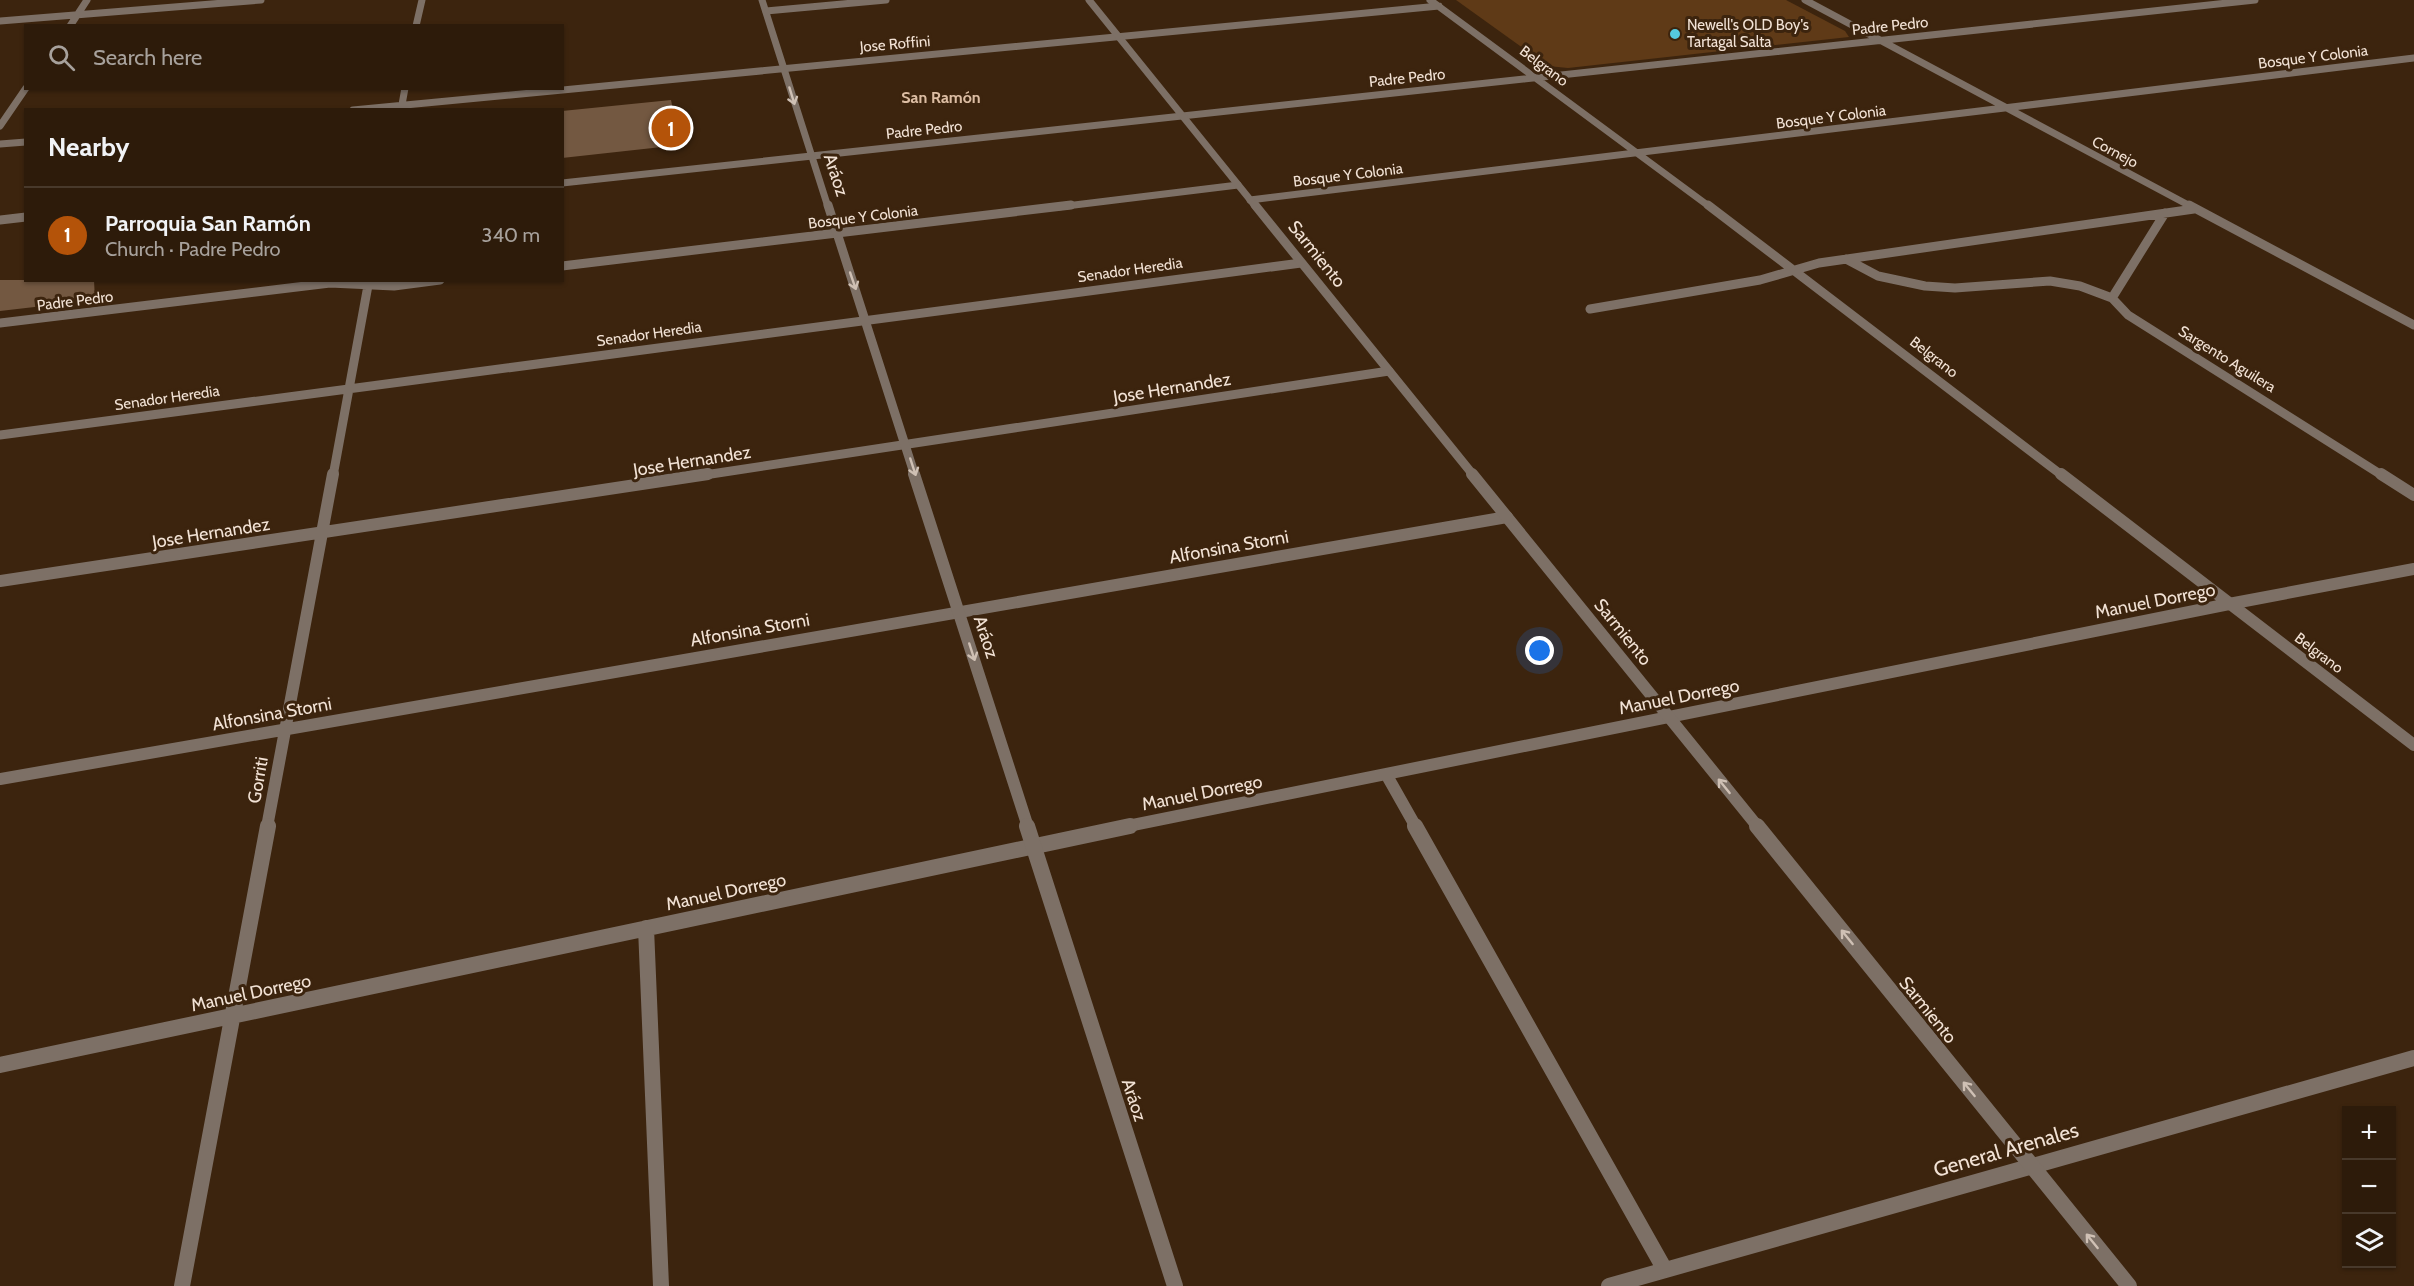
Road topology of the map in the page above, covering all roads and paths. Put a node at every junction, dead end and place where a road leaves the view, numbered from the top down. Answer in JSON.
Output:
{"nodes":[{"id":1,"x":87,"y":0,"type":"edge"},
{"id":2,"x":261,"y":0,"type":"edge"},
{"id":3,"x":422,"y":0,"type":"edge"},
{"id":4,"x":886,"y":0,"type":"edge"},
{"id":5,"x":1089,"y":0,"type":"edge"},
{"id":6,"x":1805,"y":0,"type":"edge"},
{"id":7,"x":2204,"y":0,"type":"edge"},
{"id":8,"x":2255,"y":0,"type":"edge"},
{"id":9,"x":1435,"y":3,"type":"edge"},
{"id":10,"x":2214,"y":4,"type":"junction"},
{"id":11,"x":764,"y":5,"type":"edge"},
{"id":12,"x":77,"y":15,"type":"junction"},
{"id":13,"x":0,"y":21,"type":"edge"},
{"id":14,"x":71,"y":24,"type":"edge"},
{"id":15,"x":416,"y":24,"type":"edge"},
{"id":16,"x":1119,"y":37,"type":"junction"},
{"id":17,"x":1880,"y":40,"type":"junction"},
{"id":18,"x":2414,"y":58,"type":"edge"},
{"id":19,"x":783,"y":69,"type":"junction"},
{"id":20,"x":1534,"y":78,"type":"junction"},
{"id":21,"x":25,"y":90,"type":"edge"},
{"id":22,"x":405,"y":90,"type":"edge"},
{"id":23,"x":402,"y":107,"type":"edge"},
{"id":24,"x":386,"y":108,"type":"edge"},
{"id":25,"x":2006,"y":109,"type":"junction"},
{"id":26,"x":1182,"y":116,"type":"junction"},
{"id":27,"x":0,"y":126,"type":"edge"},
{"id":28,"x":24,"y":142,"type":"edge"},
{"id":29,"x":0,"y":144,"type":"edge"},
{"id":30,"x":1637,"y":154,"type":"junction"},
{"id":31,"x":811,"y":156,"type":"junction"},
{"id":32,"x":564,"y":183,"type":"edge"},
{"id":33,"x":1238,"y":185,"type":"junction"},
{"id":34,"x":1250,"y":200,"type":"junction"},
{"id":35,"x":2194,"y":209,"type":"junction"},
{"id":36,"x":2165,"y":213,"type":"junction"},
{"id":37,"x":24,"y":217,"type":"edge"},
{"id":38,"x":0,"y":220,"type":"edge"},
{"id":39,"x":836,"y":234,"type":"junction"},
{"id":40,"x":1846,"y":260,"type":"junction"},
{"id":41,"x":1301,"y":263,"type":"junction"},
{"id":42,"x":564,"y":266,"type":"edge"},
{"id":43,"x":1796,"y":270,"type":"junction"},
{"id":44,"x":425,"y":282,"type":"edge"},
{"id":45,"x":369,"y":283,"type":"edge"},
{"id":46,"x":2112,"y":298,"type":"junction"},
{"id":47,"x":1590,"y":309,"type":"dead end"},
{"id":48,"x":866,"y":321,"type":"junction"},
{"id":49,"x":0,"y":323,"type":"edge"},
{"id":50,"x":2414,"y":326,"type":"edge"},
{"id":51,"x":1389,"y":371,"type":"junction"},
{"id":52,"x":349,"y":389,"type":"junction"},
{"id":53,"x":0,"y":435,"type":"edge"},
{"id":54,"x":906,"y":446,"type":"junction"},
{"id":55,"x":2414,"y":495,"type":"edge"},
{"id":56,"x":1507,"y":517,"type":"junction"},
{"id":57,"x":322,"y":533,"type":"junction"},
{"id":58,"x":2414,"y":569,"type":"edge"},
{"id":59,"x":0,"y":582,"type":"edge"},
{"id":60,"x":2229,"y":604,"type":"junction"},
{"id":61,"x":959,"y":612,"type":"junction"},
{"id":62,"x":1669,"y":717,"type":"junction"},
{"id":63,"x":286,"y":729,"type":"junction"},
{"id":64,"x":2414,"y":744,"type":"edge"},
{"id":65,"x":1386,"y":774,"type":"junction"},
{"id":66,"x":0,"y":779,"type":"edge"},
{"id":67,"x":1034,"y":845,"type":"junction"},
{"id":68,"x":646,"y":928,"type":"junction"},
{"id":69,"x":233,"y":1016,"type":"junction"},
{"id":70,"x":2414,"y":1058,"type":"edge"},
{"id":71,"x":0,"y":1065,"type":"edge"},
{"id":72,"x":2031,"y":1166,"type":"junction"},
{"id":73,"x":1665,"y":1270,"type":"junction"},
{"id":74,"x":182,"y":1286,"type":"edge"},
{"id":75,"x":661,"y":1286,"type":"edge"},
{"id":76,"x":1175,"y":1286,"type":"edge"},
{"id":77,"x":1610,"y":1286,"type":"edge"},
{"id":78,"x":2129,"y":1286,"type":"edge"}],
"edges":[{"from":1,"to":12,"type":"street"},
{"from":2,"to":12,"type":"street"},
{"from":3,"to":15,"type":"street"},
{"from":4,"to":11,"type":"street"},
{"from":5,"to":16,"type":"street","name":"Sarmiento"},
{"from":6,"to":17,"type":"street","name":"Cornejo"},
{"from":7,"to":10,"type":"street"},
{"from":8,"to":10,"type":"street","name":"Padre Pedro"},
{"from":9,"to":16,"type":"street","name":"Jose Roffini"},
{"from":9,"to":20,"type":"street","name":"Belgrano"},
{"from":10,"to":17,"type":"street","name":"Padre Pedro"},
{"from":11,"to":19,"type":"street","name":"Aráoz"},
{"from":12,"to":13,"type":"street"},
{"from":12,"to":14,"type":"street"},
{"from":16,"to":19,"type":"street","name":"Jose Roffini"},
{"from":16,"to":26,"type":"street","name":"Sarmiento"},
{"from":17,"to":20,"type":"street","name":"Padre Pedro"},
{"from":17,"to":25,"type":"street","name":"Cornejo"},
{"from":18,"to":25,"type":"street","name":"Bosque Y Colonia"},
{"from":19,"to":23,"type":"street","name":"Jose Roffini"},
{"from":19,"to":31,"type":"street","name":"Aráoz","one_way":true},
{"from":20,"to":26,"type":"street","name":"Padre Pedro"},
{"from":20,"to":30,"type":"street","name":"Belgrano"},
{"from":21,"to":27,"type":"street"},
{"from":22,"to":23,"type":"street"},
{"from":23,"to":24,"type":"street","name":"Jose Roffini"},
{"from":25,"to":30,"type":"street","name":"Bosque Y Colonia"},
{"from":25,"to":35,"type":"street","name":"Cornejo"},
{"from":26,"to":31,"type":"street","name":"Padre Pedro"},
{"from":26,"to":33,"type":"street","name":"Sarmiento"},
{"from":28,"to":29,"type":"street"},
{"from":30,"to":34,"type":"street","name":"Bosque Y Colonia"},
{"from":30,"to":43,"type":"street","name":"Belgrano"},
{"from":31,"to":32,"type":"street","name":"Padre Pedro"},
{"from":31,"to":39,"type":"street","name":"Aráoz"},
{"from":33,"to":34,"type":"street","name":"Sarmiento"},
{"from":33,"to":39,"type":"street","name":"Bosque Y Colonia"},
{"from":34,"to":41,"type":"street","name":"Sarmiento"},
{"from":35,"to":36,"type":"street"},
{"from":35,"to":50,"type":"street","name":"Cornejo"},
{"from":36,"to":40,"type":"street"},
{"from":36,"to":46,"type":"street"},
{"from":37,"to":38,"type":"street"},
{"from":39,"to":42,"type":"street","name":"Bosque Y Colonia"},
{"from":39,"to":48,"type":"street","name":"Aráoz","one_way":true},
{"from":40,"to":43,"type":"street"},
{"from":40,"to":46,"type":"street"},
{"from":41,"to":48,"type":"street","name":"Senador Heredia"},
{"from":41,"to":51,"type":"street","name":"Sarmiento"},
{"from":43,"to":47,"type":"street"},
{"from":43,"to":60,"type":"street","name":"Belgrano"},
{"from":44,"to":45,"type":"street"},
{"from":45,"to":49,"type":"street","name":"Padre Pedro"},
{"from":45,"to":52,"type":"street","name":"Gorriti"},
{"from":46,"to":55,"type":"street","name":"Sargento Aguilera"},
{"from":48,"to":52,"type":"street","name":"Senador Heredia"},
{"from":48,"to":54,"type":"street","name":"Aráoz"},
{"from":51,"to":54,"type":"street","name":"Jose Hernandez"},
{"from":51,"to":56,"type":"street","name":"Sarmiento"},
{"from":52,"to":53,"type":"street","name":"Senador Heredia"},
{"from":52,"to":57,"type":"street","name":"Gorriti"},
{"from":54,"to":57,"type":"street","name":"Jose Hernandez"},
{"from":54,"to":61,"type":"street","name":"Aráoz","one_way":true},
{"from":56,"to":61,"type":"street","name":"Alfonsina Storni"},
{"from":56,"to":62,"type":"street","name":"Sarmiento"},
{"from":57,"to":59,"type":"street","name":"Jose Hernandez"},
{"from":57,"to":63,"type":"street","name":"Gorriti"},
{"from":58,"to":60,"type":"street","name":"Manuel Dorrego"},
{"from":60,"to":62,"type":"street","name":"Manuel Dorrego"},
{"from":60,"to":64,"type":"street","name":"Belgrano"},
{"from":61,"to":63,"type":"street","name":"Alfonsina Storni"},
{"from":61,"to":67,"type":"street","name":"Aráoz","one_way":true},
{"from":62,"to":65,"type":"street","name":"Manuel Dorrego"},
{"from":72,"to":62,"type":"street","name":"Sarmiento","one_way":true},
{"from":63,"to":66,"type":"street","name":"Alfonsina Storni"},
{"from":63,"to":69,"type":"street","name":"Gorriti"},
{"from":65,"to":67,"type":"street","name":"Manuel Dorrego"},
{"from":65,"to":73,"type":"street"},
{"from":67,"to":68,"type":"street","name":"Manuel Dorrego"},
{"from":67,"to":76,"type":"street","name":"Aráoz"},
{"from":68,"to":69,"type":"street","name":"Manuel Dorrego"},
{"from":68,"to":75,"type":"street"},
{"from":69,"to":71,"type":"street","name":"Manuel Dorrego"},
{"from":69,"to":74,"type":"street","name":"Gorriti"},
{"from":70,"to":72,"type":"street","name":"General Arenales"},
{"from":72,"to":73,"type":"street","name":"General Arenales"},
{"from":78,"to":72,"type":"street","name":"Sarmiento","one_way":true},
{"from":73,"to":77,"type":"street","name":"General Arenales"}]}
